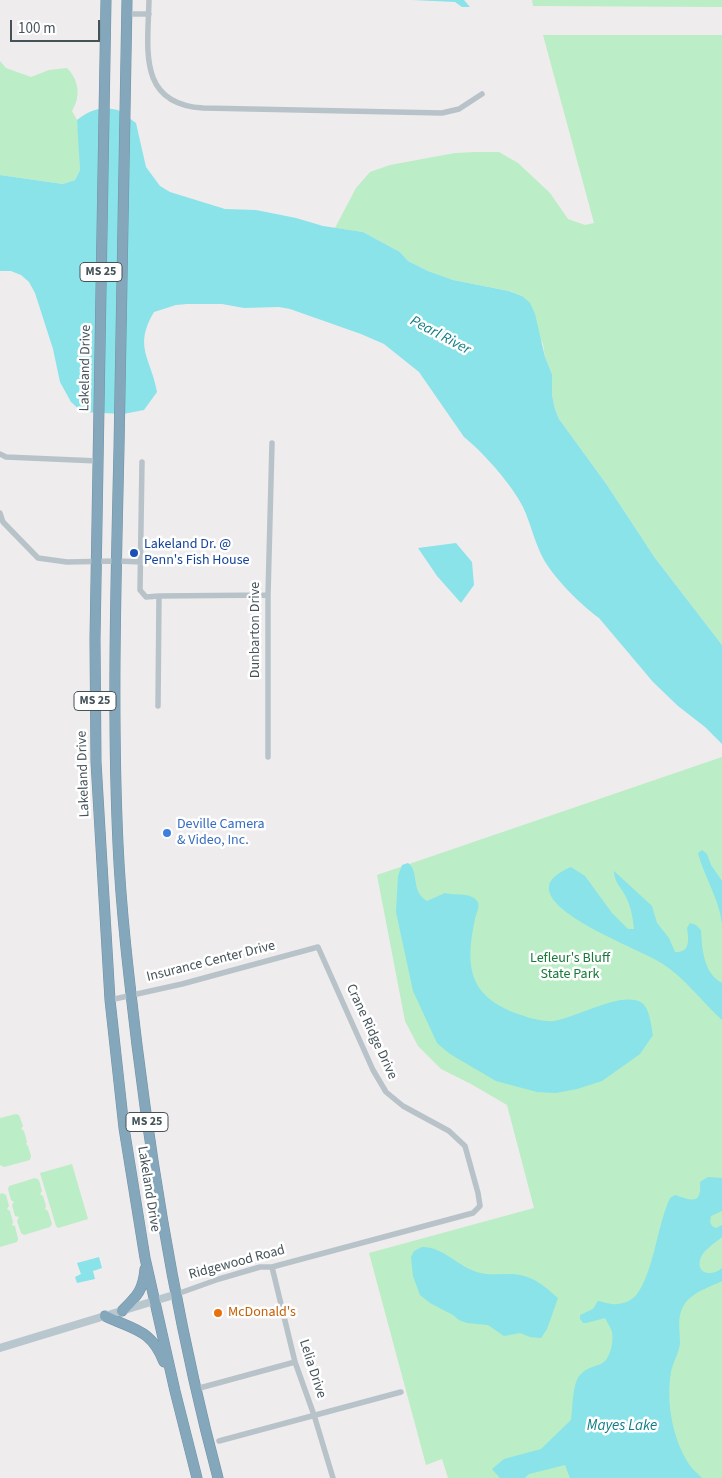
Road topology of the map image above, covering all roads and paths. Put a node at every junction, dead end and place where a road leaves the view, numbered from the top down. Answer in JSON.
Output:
{"nodes":[{"id":1,"x":106,"y":0,"type":"edge"},
{"id":2,"x":126,"y":0,"type":"edge"},
{"id":3,"x":149,"y":0,"type":"edge"},
{"id":4,"x":126,"y":14,"type":"junction"},
{"id":5,"x":148,"y":14,"type":"junction"},
{"id":6,"x":482,"y":94,"type":"dead end"},
{"id":7,"x":272,"y":443,"type":"dead end"},
{"id":8,"x":2,"y":457,"type":"edge"},
{"id":9,"x":98,"y":461,"type":"junction"},
{"id":10,"x":142,"y":462,"type":"dead end"},
{"id":11,"x":0,"y":513,"type":"edge"},
{"id":12,"x":116,"y":560,"type":"junction"},
{"id":13,"x":96,"y":562,"type":"junction"},
{"id":14,"x":142,"y":562,"type":"junction"},
{"id":15,"x":268,"y":595,"type":"junction"},
{"id":16,"x":159,"y":596,"type":"junction"},
{"id":17,"x":158,"y":706,"type":"dead end"},
{"id":18,"x":268,"y":757,"type":"dead end"},
{"id":19,"x":318,"y":948,"type":"joint"},
{"id":20,"x":131,"y":994,"type":"junction"},
{"id":21,"x":110,"y":1000,"type":"junction"},
{"id":22,"x":480,"y":1206,"type":"joint"},
{"id":23,"x":145,"y":1258,"type":"junction"},
{"id":24,"x":272,"y":1267,"type":"junction"},
{"id":25,"x":177,"y":1294,"type":"junction"},
{"id":26,"x":155,"y":1301,"type":"junction"},
{"id":27,"x":122,"y":1311,"type":"junction"},
{"id":28,"x":105,"y":1316,"type":"junction"},
{"id":29,"x":0,"y":1348,"type":"edge"},
{"id":30,"x":295,"y":1362,"type":"junction"},
{"id":31,"x":196,"y":1389,"type":"junction"},
{"id":32,"x":175,"y":1391,"type":"junction"},
{"id":33,"x":401,"y":1392,"type":"dead end"},
{"id":34,"x":314,"y":1415,"type":"junction"},
{"id":35,"x":219,"y":1441,"type":"dead end"},
{"id":36,"x":197,"y":1478,"type":"edge"},
{"id":37,"x":218,"y":1478,"type":"edge"},
{"id":38,"x":333,"y":1478,"type":"edge"}],
"edges":[{"from":1,"to":9,"type":"highway","name":"Lakeland Drive","number":"MS 25"},
{"from":2,"to":4,"type":"highway","name":"Lakeland Drive","number":"MS 25"},
{"from":3,"to":5,"type":"street"},
{"from":4,"to":5,"type":"street"},
{"from":4,"to":12,"type":"highway","name":"Lakeland Drive","number":"MS 25"},
{"from":5,"to":6,"type":"street"},
{"from":7,"to":15,"type":"street","name":"Dunbarton Drive"},
{"from":8,"to":9,"type":"street"},
{"from":9,"to":13,"type":"highway","name":"Lakeland Drive","number":"MS 25"},
{"from":10,"to":14,"type":"street"},
{"from":11,"to":13,"type":"street"},
{"from":12,"to":13,"type":"street"},
{"from":12,"to":14,"type":"street"},
{"from":12,"to":20,"type":"highway","name":"Lakeland Drive","number":"MS 25"},
{"from":13,"to":21,"type":"highway","name":"Lakeland Drive","number":"MS 25"},
{"from":14,"to":16,"type":"street"},
{"from":15,"to":16,"type":"street"},
{"from":15,"to":18,"type":"street","name":"Dunbarton Drive"},
{"from":16,"to":17,"type":"street"},
{"from":19,"to":20,"type":"street","name":"Insurance Center Drive"},
{"from":19,"to":22,"type":"street","name":"Crane Ridge Drive"},
{"from":20,"to":21,"type":"street","name":"Insurance Center Drive"},
{"from":20,"to":25,"type":"highway","name":"Lakeland Drive","number":"MS 25"},
{"from":21,"to":23,"type":"highway","name":"Lakeland Drive","number":"MS 25"},
{"from":22,"to":24,"type":"street","name":"Ridgewood Road"},
{"from":23,"to":26,"type":"highway","name":"Lakeland Drive","number":"MS 25"},
{"from":23,"to":27,"type":"highway"},
{"from":24,"to":25,"type":"street","name":"Ridgewood Road"},
{"from":24,"to":30,"type":"street","name":"Lelia Drive"},
{"from":25,"to":26,"type":"street","name":"Ridgewood Road"},
{"from":25,"to":31,"type":"highway","name":"Lakeland Drive","number":"MS 25"},
{"from":26,"to":27,"type":"street","name":"Ridgewood Road"},
{"from":26,"to":32,"type":"highway","name":"Lakeland Drive","number":"MS 25"},
{"from":27,"to":28,"type":"street","name":"Ridgewood Road"},
{"from":28,"to":29,"type":"street","name":"Ridgewood Road"},
{"from":28,"to":32,"type":"highway"},
{"from":30,"to":31,"type":"street"},
{"from":30,"to":34,"type":"street","name":"Lelia Drive"},
{"from":31,"to":37,"type":"highway","name":"Lakeland Drive","number":"MS 25"},
{"from":32,"to":36,"type":"highway","name":"Lakeland Drive","number":"MS 25"},
{"from":33,"to":34,"type":"street"},
{"from":34,"to":35,"type":"street"},
{"from":34,"to":38,"type":"street","name":"Lelia Drive"}]}
